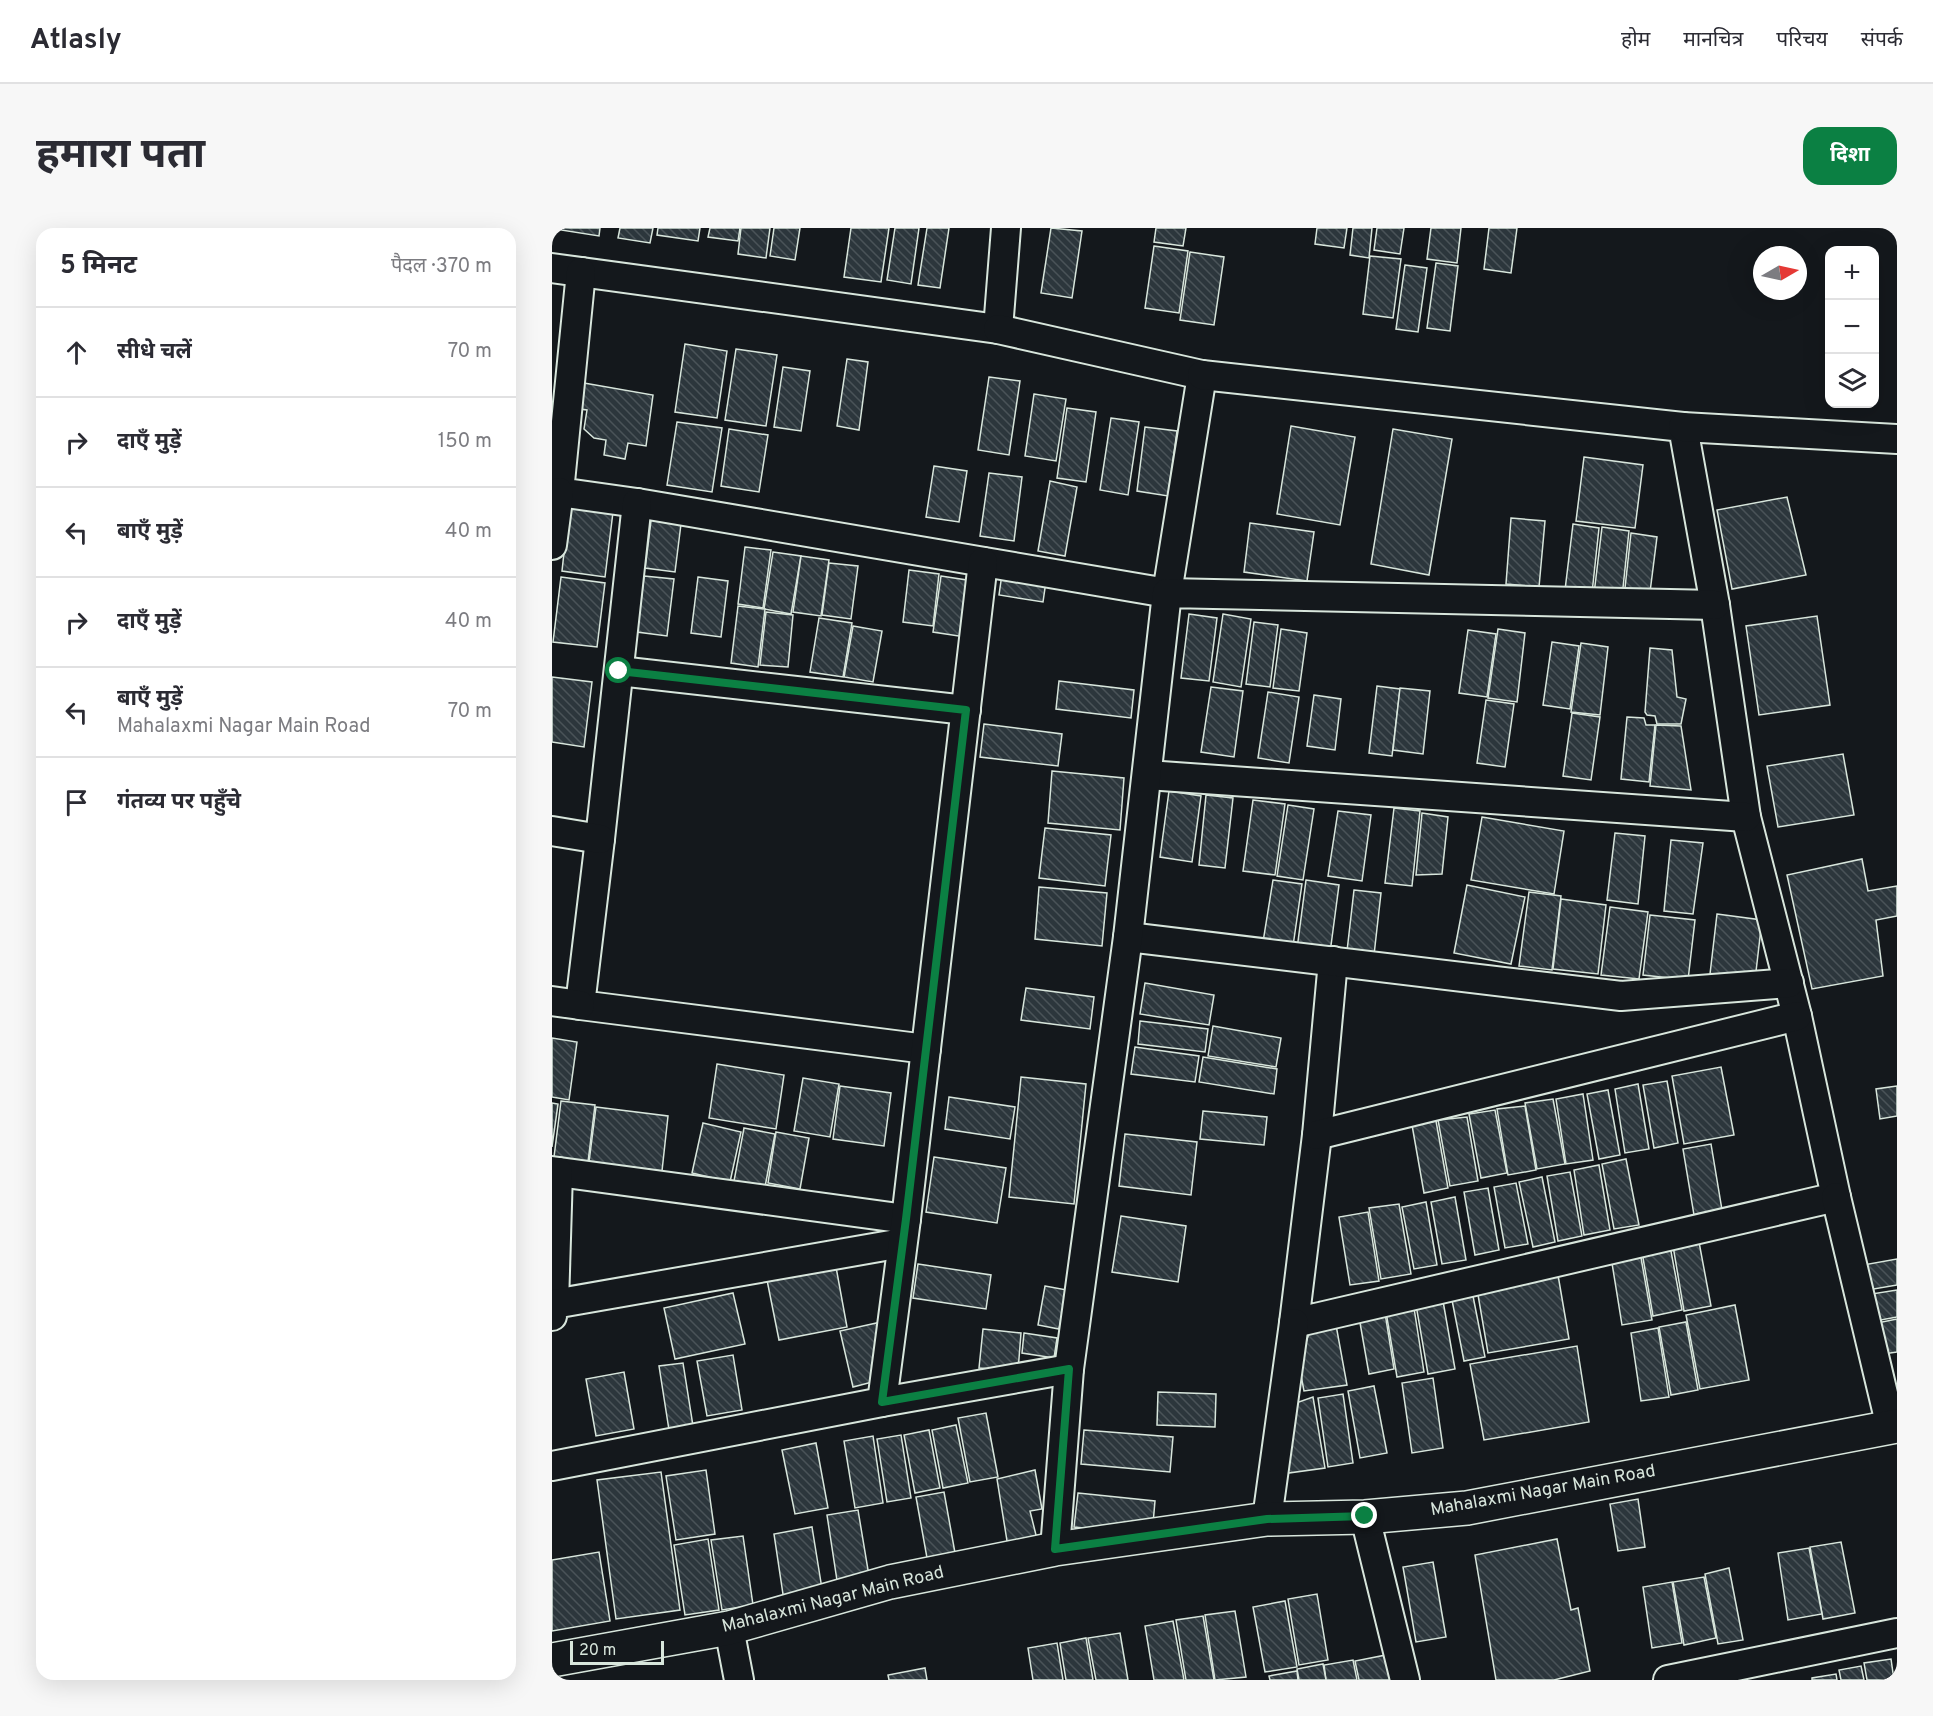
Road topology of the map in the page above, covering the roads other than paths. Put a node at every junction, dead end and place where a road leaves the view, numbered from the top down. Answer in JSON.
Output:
{"nodes":[{"id":1,"x":1006,"y":228,"type":"edge"},
{"id":2,"x":552,"y":268,"type":"edge"},
{"id":3,"x":581,"y":272,"type":"junction"},
{"id":4,"x":998,"y":329,"type":"junction"},
{"id":5,"x":1202,"y":375,"type":"junction"},
{"id":6,"x":1683,"y":427,"type":"junction"},
{"id":7,"x":1897,"y":439,"type":"edge"},
{"id":8,"x":559,"y":492,"type":"junction"},
{"id":9,"x":637,"y":503,"type":"junction"},
{"id":10,"x":552,"y":545,"type":"edge"},
{"id":11,"x":983,"y":562,"type":"junction"},
{"id":12,"x":1167,"y":593,"type":"junction"},
{"id":13,"x":1716,"y":605,"type":"junction"},
{"id":14,"x":619,"y":671,"type":"junction"},
{"id":15,"x":966,"y":710,"type":"junction"},
{"id":16,"x":1147,"y":775,"type":"junction"},
{"id":17,"x":1746,"y":817,"type":"junction"},
{"id":18,"x":552,"y":831,"type":"edge"},
{"id":19,"x":600,"y":839,"type":"junction"},
{"id":20,"x":1128,"y":937,"type":"junction"},
{"id":21,"x":1333,"y":960,"type":"junction"},
{"id":22,"x":1789,"y":983,"type":"junction"},
{"id":23,"x":566,"y":1003,"type":"edge"},
{"id":24,"x":1797,"y":1016,"type":"junction"},
{"id":25,"x":926,"y":1049,"type":"junction"},
{"id":26,"x":1317,"y":1135,"type":"junction"},
{"id":27,"x":555,"y":1172,"type":"edge"},
{"id":28,"x":1836,"y":1197,"type":"junction"},
{"id":29,"x":904,"y":1231,"type":"junction"},
{"id":30,"x":553,"y":1310,"type":"edge"},
{"id":31,"x":1294,"y":1323,"type":"junction"},
{"id":32,"x":1069,"y":1369,"type":"junction"},
{"id":33,"x":882,"y":1402,"type":"junction"},
{"id":34,"x":1894,"y":1426,"type":"edge"},
{"id":35,"x":552,"y":1466,"type":"edge"},
{"id":36,"x":1365,"y":1516,"type":"junction"},
{"id":37,"x":1267,"y":1519,"type":"junction"},
{"id":38,"x":1055,"y":1549,"type":"junction"},
{"id":39,"x":729,"y":1628,"type":"junction"},
{"id":40,"x":1897,"y":1633,"type":"edge"},
{"id":41,"x":552,"y":1660,"type":"edge"},
{"id":42,"x":739,"y":1680,"type":"edge"},
{"id":43,"x":1405,"y":1680,"type":"edge"},
{"id":44,"x":1668,"y":1680,"type":"edge"}],
"edges":[{"from":1,"to":4,"type":"street"},
{"from":2,"to":3,"type":"street"},
{"from":3,"to":4,"type":"street"},
{"from":3,"to":8,"type":"street"},
{"from":4,"to":5,"type":"street"},
{"from":5,"to":6,"type":"street"},
{"from":5,"to":12,"type":"street"},
{"from":6,"to":7,"type":"street"},
{"from":6,"to":13,"type":"street"},
{"from":8,"to":9,"type":"street"},
{"from":8,"to":10,"type":"street"},
{"from":9,"to":11,"type":"street"},
{"from":9,"to":14,"type":"street"},
{"from":11,"to":12,"type":"street"},
{"from":11,"to":15,"type":"street"},
{"from":12,"to":13,"type":"street"},
{"from":12,"to":16,"type":"street"},
{"from":13,"to":17,"type":"street"},
{"from":14,"to":15,"type":"street"},
{"from":14,"to":19,"type":"street"},
{"from":15,"to":25,"type":"street"},
{"from":16,"to":17,"type":"street"},
{"from":16,"to":20,"type":"street"},
{"from":17,"to":22,"type":"street"},
{"from":18,"to":19,"type":"street"},
{"from":19,"to":23,"type":"street"},
{"from":20,"to":21,"type":"street"},
{"from":20,"to":32,"type":"street"},
{"from":21,"to":22,"type":"street"},
{"from":21,"to":26,"type":"street"},
{"from":22,"to":24,"type":"street"},
{"from":23,"to":25,"type":"street"},
{"from":24,"to":26,"type":"street"},
{"from":24,"to":28,"type":"street"},
{"from":25,"to":29,"type":"street"},
{"from":26,"to":31,"type":"street"},
{"from":27,"to":29,"type":"street"},
{"from":27,"to":30,"type":"street"},
{"from":28,"to":31,"type":"street"},
{"from":28,"to":34,"type":"street"},
{"from":29,"to":30,"type":"street"},
{"from":29,"to":33,"type":"street"},
{"from":31,"to":37,"type":"street"},
{"from":32,"to":33,"type":"street"},
{"from":32,"to":38,"type":"street"},
{"from":33,"to":35,"type":"street"},
{"from":34,"to":36,"type":"street","name":"Mahalaxmi Nagar Main Road"},
{"from":36,"to":37,"type":"street","name":"Mahalaxmi Nagar Main Road"},
{"from":36,"to":43,"type":"street"},
{"from":37,"to":38,"type":"street","name":"Mahalaxmi Nagar Main Road"},
{"from":38,"to":39,"type":"street","name":"Mahalaxmi Nagar Main Road"},
{"from":39,"to":41,"type":"street","name":"Mahalaxmi Nagar Main Road"},
{"from":39,"to":42,"type":"street"},
{"from":40,"to":44,"type":"street"}]}
